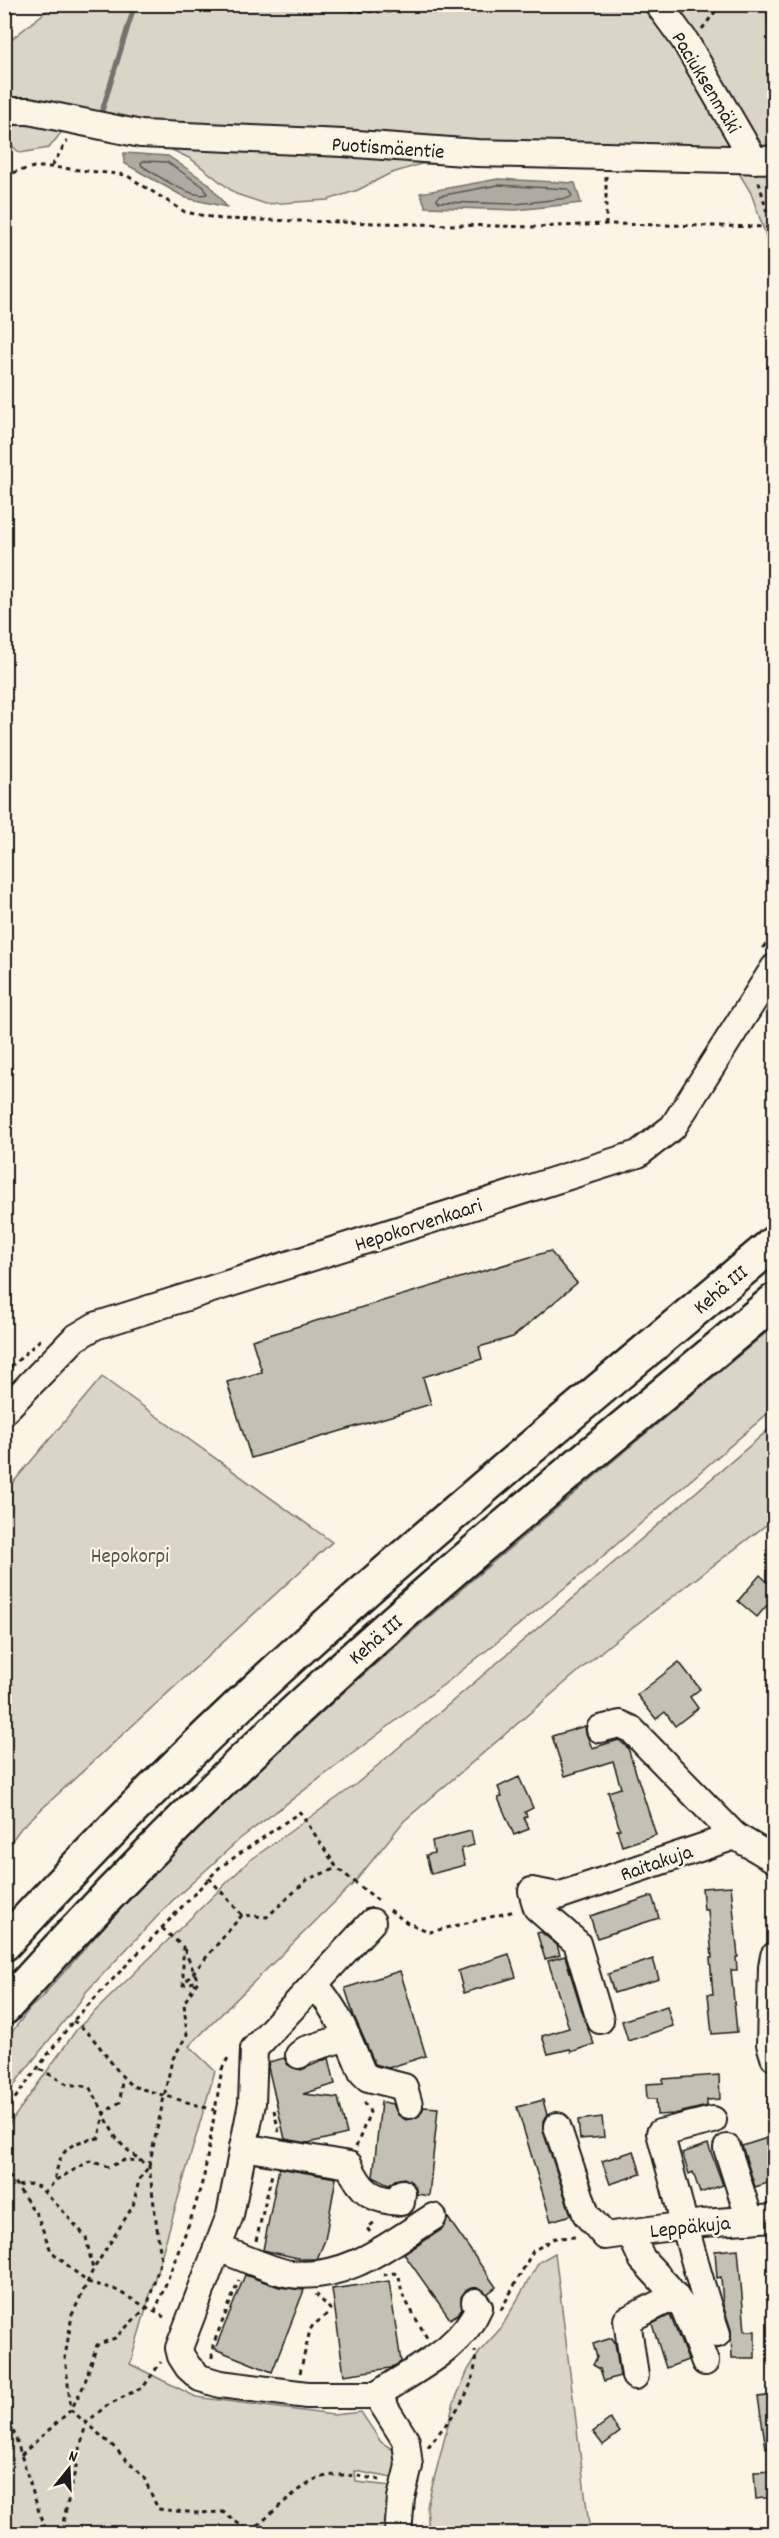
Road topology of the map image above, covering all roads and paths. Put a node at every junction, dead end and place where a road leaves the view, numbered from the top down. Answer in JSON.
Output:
{"nodes":[{"id":1,"x":324,"y":4,"type":"edge"},
{"id":2,"x":421,"y":4,"type":"edge"},
{"id":3,"x":658,"y":4,"type":"edge"},
{"id":4,"x":721,"y":4,"type":"edge"},
{"id":5,"x":685,"y":41,"type":"junction"},
{"id":6,"x":4,"y":111,"type":"edge"},
{"id":7,"x":80,"y":122,"type":"junction"},
{"id":8,"x":606,"y":156,"type":"junction"},
{"id":9,"x":764,"y":160,"type":"edge"},
{"id":10,"x":51,"y":167,"type":"junction"},
{"id":11,"x":4,"y":175,"type":"edge"},
{"id":12,"x":606,"y":224,"type":"junction"},
{"id":13,"x":771,"y":227,"type":"junction"},
{"id":14,"x":774,"y":239,"type":"edge"},
{"id":15,"x":774,"y":930,"type":"edge"},
{"id":16,"x":768,"y":959,"type":"edge"},
{"id":17,"x":774,"y":1243,"type":"edge"},
{"id":18,"x":774,"y":1301,"type":"edge"},
{"id":19,"x":46,"y":1335,"type":"dead end"},
{"id":20,"x":4,"y":1373,"type":"edge"},
{"id":21,"x":4,"y":1411,"type":"edge"},
{"id":22,"x":600,"y":1729,"type":"dead end"},
{"id":23,"x":735,"y":1836,"type":"junction"},
{"id":24,"x":774,"y":1859,"type":"edge"},
{"id":25,"x":337,"y":1868,"type":"junction"},
{"id":26,"x":209,"y":1878,"type":"junction"},
{"id":27,"x":532,"y":1892,"type":"junction"},
{"id":28,"x":242,"y":1915,"type":"junction"},
{"id":29,"x":372,"y":1922,"type":"dead end"},
{"id":30,"x":162,"y":1928,"type":"junction"},
{"id":31,"x":4,"y":1944,"type":"edge"},
{"id":32,"x":183,"y":1947,"type":"junction"},
{"id":33,"x":774,"y":1956,"type":"edge"},
{"id":34,"x":194,"y":1972,"type":"junction"},
{"id":35,"x":198,"y":1981,"type":"junction"},
{"id":36,"x":314,"y":1984,"type":"junction"},
{"id":37,"x":183,"y":1985,"type":"junction"},
{"id":38,"x":4,"y":2008,"type":"edge"},
{"id":39,"x":600,"y":2020,"type":"dead end"},
{"id":40,"x":73,"y":2022,"type":"junction"},
{"id":41,"x":347,"y":2037,"type":"junction"},
{"id":42,"x":299,"y":2055,"type":"dead end"},
{"id":43,"x":229,"y":2056,"type":"dead end"},
{"id":44,"x":774,"y":2057,"type":"edge"},
{"id":45,"x":38,"y":2068,"type":"junction"},
{"id":46,"x":122,"y":2078,"type":"junction"},
{"id":47,"x":404,"y":2086,"type":"dead end"},
{"id":48,"x":163,"y":2094,"type":"junction"},
{"id":49,"x":364,"y":2094,"type":"dead end"},
{"id":50,"x":273,"y":2105,"type":"dead end"},
{"id":51,"x":214,"y":2110,"type":"junction"},
{"id":52,"x":4,"y":2113,"type":"edge"},
{"id":53,"x":104,"y":2113,"type":"junction"},
{"id":54,"x":713,"y":2120,"type":"dead end"},
{"id":55,"x":556,"y":2126,"type":"dead end"},
{"id":56,"x":320,"y":2140,"type":"dead end"},
{"id":57,"x":243,"y":2147,"type":"junction"},
{"id":58,"x":727,"y":2148,"type":"dead end"},
{"id":59,"x":276,"y":2153,"type":"junction"},
{"id":60,"x":142,"y":2161,"type":"junction"},
{"id":61,"x":349,"y":2165,"type":"junction"},
{"id":62,"x":149,"y":2166,"type":"junction"},
{"id":63,"x":4,"y":2168,"type":"edge"},
{"id":64,"x":55,"y":2181,"type":"junction"},
{"id":65,"x":18,"y":2186,"type":"junction"},
{"id":66,"x":43,"y":2192,"type":"junction"},
{"id":67,"x":402,"y":2193,"type":"dead end"},
{"id":68,"x":433,"y":2217,"type":"dead end"},
{"id":69,"x":762,"y":2219,"type":"edge"},
{"id":70,"x":686,"y":2225,"type":"junction"},
{"id":71,"x":618,"y":2235,"type":"junction"},
{"id":72,"x":217,"y":2248,"type":"junction"},
{"id":73,"x":248,"y":2259,"type":"junction"},
{"id":74,"x":366,"y":2266,"type":"junction"},
{"id":75,"x":93,"y":2270,"type":"junction"},
{"id":76,"x":87,"y":2282,"type":"junction"},
{"id":77,"x":316,"y":2288,"type":"dead end"},
{"id":78,"x":675,"y":2296,"type":"junction"},
{"id":79,"x":475,"y":2302,"type":"dead end"},
{"id":80,"x":147,"y":2307,"type":"junction"},
{"id":81,"x":156,"y":2312,"type":"junction"},
{"id":82,"x":499,"y":2313,"type":"dead end"},
{"id":83,"x":164,"y":2317,"type":"dead end"},
{"id":84,"x":717,"y":2334,"type":"dead end"},
{"id":85,"x":474,"y":2344,"type":"dead end"},
{"id":86,"x":438,"y":2356,"type":"junction"},
{"id":87,"x":162,"y":2361,"type":"dead end"},
{"id":88,"x":705,"y":2362,"type":"dead end"},
{"id":89,"x":216,"y":2364,"type":"dead end"},
{"id":90,"x":635,"y":2376,"type":"dead end"},
{"id":91,"x":298,"y":2381,"type":"dead end"},
{"id":92,"x":382,"y":2405,"type":"junction"},
{"id":93,"x":71,"y":2410,"type":"junction"},
{"id":94,"x":4,"y":2415,"type":"edge"},
{"id":95,"x":86,"y":2423,"type":"junction"},
{"id":96,"x":424,"y":2452,"type":"dead end"},
{"id":97,"x":21,"y":2455,"type":"junction"},
{"id":98,"x":404,"y":2487,"type":"junction"},
{"id":99,"x":250,"y":2533,"type":"edge"},
{"id":100,"x":46,"y":2534,"type":"edge"},
{"id":101,"x":52,"y":2534,"type":"edge"},
{"id":102,"x":398,"y":2534,"type":"edge"}],
"edges":[{"from":1,"to":2,"type":"path"},
{"from":3,"to":5,"type":"street","name":"Paciuksenmäki"},
{"from":4,"to":5,"type":"path"},
{"from":5,"to":9,"type":"street","name":"Paciuksenmäki"},
{"from":6,"to":7,"type":"street","name":"Puotismäentie"},
{"from":7,"to":8,"type":"street","name":"Puotismäentie"},
{"from":7,"to":10,"type":"path"},
{"from":8,"to":9,"type":"street","name":"Puotismäentie"},
{"from":8,"to":12,"type":"path"},
{"from":9,"to":13,"type":"path"},
{"from":10,"to":11,"type":"path"},
{"from":10,"to":12,"type":"path"},
{"from":12,"to":13,"type":"path"},
{"from":13,"to":14,"type":"path"},
{"from":15,"to":16,"type":"path"},
{"from":16,"to":21,"type":"street","name":"Hepokorvenkaari"},
{"from":17,"to":31,"type":"highway","name":"Kehä III"},
{"from":18,"to":38,"type":"highway","name":"Kehä III"},
{"from":19,"to":20,"type":"path"},
{"from":22,"to":23,"type":"street"},
{"from":23,"to":24,"type":"street"},
{"from":23,"to":27,"type":"street","name":"Raitakuja"},
{"from":25,"to":26,"type":"path"},
{"from":25,"to":27,"type":"path"},
{"from":25,"to":28,"type":"path"},
{"from":26,"to":28,"type":"path"},
{"from":26,"to":30,"type":"path"},
{"from":27,"to":39,"type":"street"},
{"from":28,"to":34,"type":"path"},
{"from":29,"to":36,"type":"street"},
{"from":30,"to":32,"type":"path"},
{"from":30,"to":40,"type":"path"},
{"from":32,"to":34,"type":"path"},
{"from":32,"to":37,"type":"path"},
{"from":33,"to":44,"type":"street"},
{"from":34,"to":35,"type":"path"},
{"from":34,"to":37,"type":"path"},
{"from":35,"to":37,"type":"path"},
{"from":35,"to":48,"type":"path"},
{"from":36,"to":41,"type":"street"},
{"from":36,"to":57,"type":"street"},
{"from":40,"to":45,"type":"path"},
{"from":40,"to":46,"type":"path"},
{"from":41,"to":42,"type":"street"},
{"from":41,"to":47,"type":"street"},
{"from":43,"to":51,"type":"path"},
{"from":45,"to":52,"type":"path"},
{"from":45,"to":53,"type":"path"},
{"from":46,"to":48,"type":"path"},
{"from":46,"to":53,"type":"path"},
{"from":48,"to":51,"type":"path"},
{"from":48,"to":62,"type":"path"},
{"from":49,"to":61,"type":"path"},
{"from":50,"to":59,"type":"path"},
{"from":51,"to":81,"type":"path"},
{"from":53,"to":60,"type":"path"},
{"from":53,"to":64,"type":"path"},
{"from":54,"to":70,"type":"street"},
{"from":55,"to":71,"type":"street"},
{"from":56,"to":61,"type":"street"},
{"from":57,"to":59,"type":"street"},
{"from":57,"to":72,"type":"street"},
{"from":58,"to":69,"type":"street"},
{"from":59,"to":61,"type":"street"},
{"from":59,"to":73,"type":"path"},
{"from":60,"to":62,"type":"path"},
{"from":60,"to":64,"type":"path"},
{"from":61,"to":67,"type":"street"},
{"from":62,"to":75,"type":"path"},
{"from":62,"to":80,"type":"path"},
{"from":63,"to":65,"type":"path"},
{"from":64,"to":66,"type":"path"},
{"from":65,"to":66,"type":"path"},
{"from":65,"to":76,"type":"path"},
{"from":66,"to":75,"type":"path"},
{"from":68,"to":74,"type":"street"},
{"from":69,"to":70,"type":"street","name":"Leppäkuja"},
{"from":70,"to":71,"type":"street","name":"Leppäkuja"},
{"from":70,"to":84,"type":"street"},
{"from":71,"to":78,"type":"street"},
{"from":71,"to":82,"type":"path"},
{"from":72,"to":73,"type":"street"},
{"from":72,"to":92,"type":"street"},
{"from":73,"to":74,"type":"street"},
{"from":73,"to":89,"type":"path"},
{"from":74,"to":86,"type":"path"},
{"from":75,"to":76,"type":"path"},
{"from":76,"to":80,"type":"path"},
{"from":76,"to":93,"type":"path"},
{"from":77,"to":91,"type":"path"},
{"from":78,"to":88,"type":"street"},
{"from":78,"to":90,"type":"street"},
{"from":79,"to":86,"type":"street"},
{"from":80,"to":81,"type":"path"},
{"from":80,"to":93,"type":"path"},
{"from":81,"to":83,"type":"path"},
{"from":85,"to":96,"type":"path"},
{"from":86,"to":92,"type":"street"},
{"from":87,"to":95,"type":"path"},
{"from":92,"to":98,"type":"street"},
{"from":93,"to":95,"type":"path"},
{"from":93,"to":97,"type":"path"},
{"from":94,"to":97,"type":"path"},
{"from":95,"to":99,"type":"path"},
{"from":95,"to":101,"type":"path"},
{"from":97,"to":100,"type":"path"},
{"from":98,"to":99,"type":"path"},
{"from":98,"to":102,"type":"street"}]}
